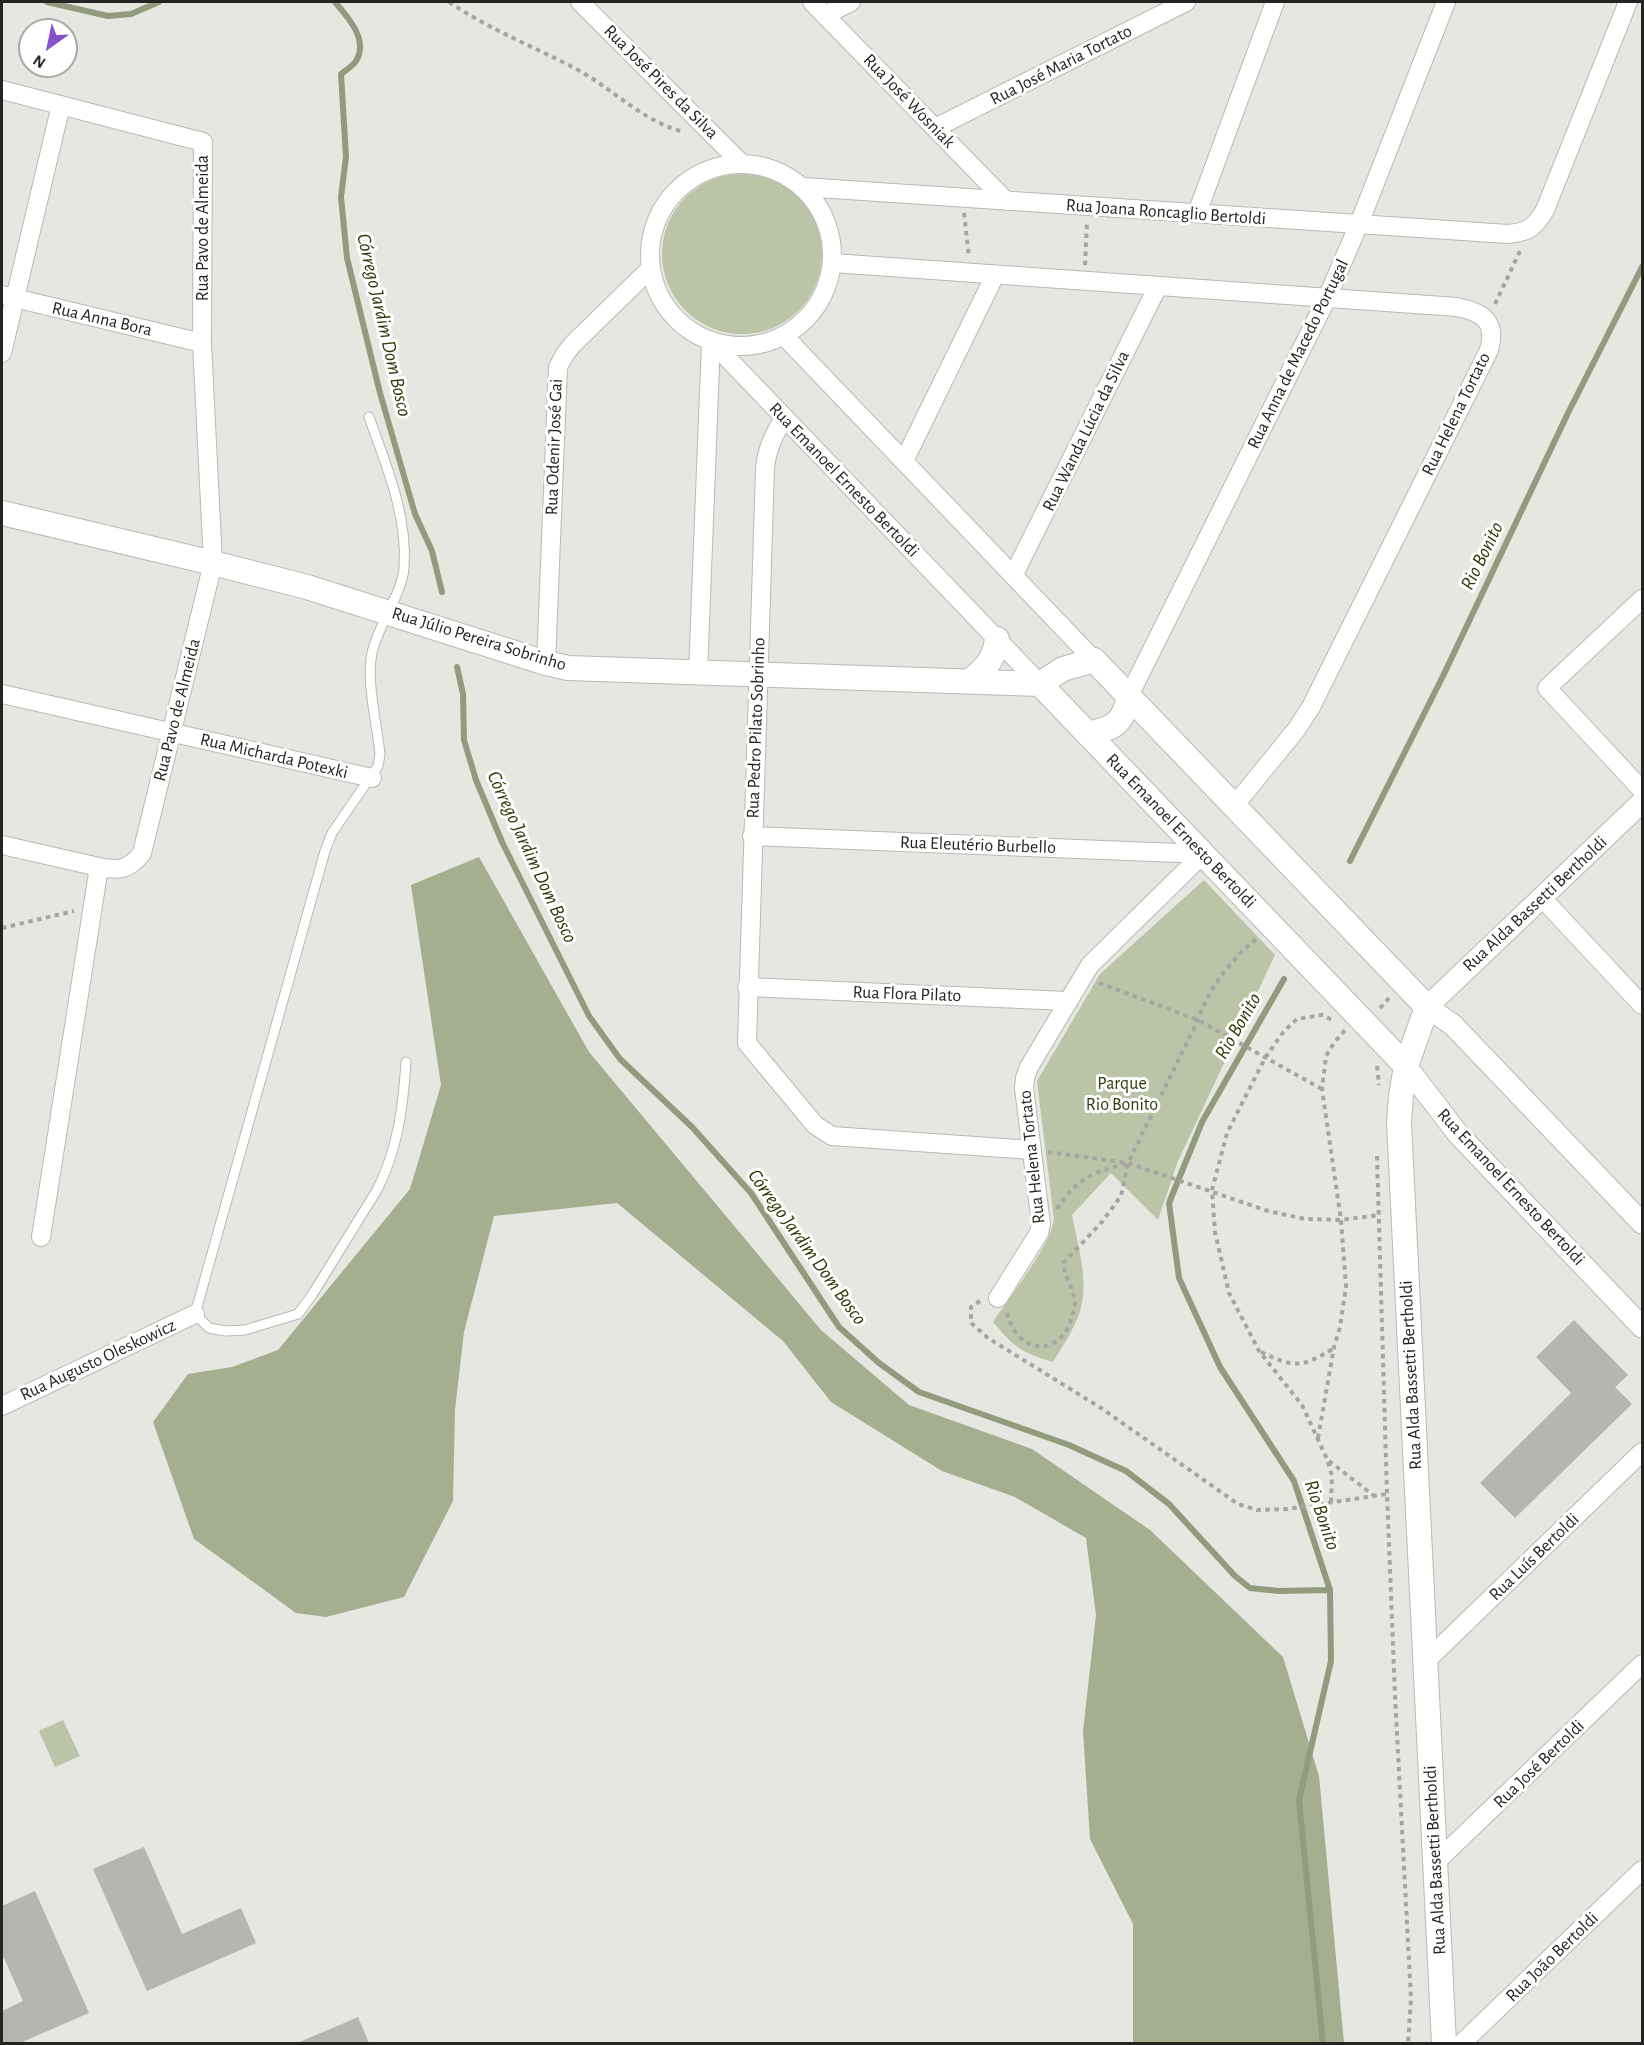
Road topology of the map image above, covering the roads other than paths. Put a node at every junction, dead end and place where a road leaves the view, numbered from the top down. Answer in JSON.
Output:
{"nodes":[{"id":1,"x":580,"y":2,"type":"edge"},
{"id":2,"x":812,"y":2,"type":"edge"},
{"id":3,"x":851,"y":2,"type":"edge"},
{"id":4,"x":1186,"y":2,"type":"edge"},
{"id":5,"x":1275,"y":2,"type":"edge"},
{"id":6,"x":1446,"y":2,"type":"edge"},
{"id":7,"x":1628,"y":2,"type":"edge"},
{"id":8,"x":825,"y":15,"type":"junction"},
{"id":9,"x":2,"y":90,"type":"edge"},
{"id":10,"x":61,"y":105,"type":"junction"},
{"id":11,"x":935,"y":128,"type":"junction"},
{"id":12,"x":741,"y":163,"type":"junction"},
{"id":13,"x":803,"y":187,"type":"junction"},
{"id":14,"x":1006,"y":201,"type":"junction"},
{"id":15,"x":1197,"y":213,"type":"junction"},
{"id":16,"x":1359,"y":224,"type":"junction"},
{"id":17,"x":833,"y":263,"type":"junction"},
{"id":18,"x":651,"y":268,"type":"junction"},
{"id":19,"x":995,"y":274,"type":"junction"},
{"id":20,"x":1158,"y":286,"type":"junction"},
{"id":21,"x":8,"y":297,"type":"edge"},
{"id":22,"x":1327,"y":298,"type":"junction"},
{"id":23,"x":784,"y":336,"type":"junction"},
{"id":24,"x":711,"y":341,"type":"junction"},
{"id":25,"x":202,"y":343,"type":"junction"},
{"id":26,"x":2,"y":353,"type":"edge"},
{"id":27,"x":369,"y":417,"type":"dead end"},
{"id":28,"x":784,"y":418,"type":"junction"},
{"id":29,"x":904,"y":461,"type":"junction"},
{"id":30,"x":2,"y":513,"type":"edge"},
{"id":31,"x":213,"y":563,"type":"junction"},
{"id":32,"x":1014,"y":576,"type":"junction"},
{"id":33,"x":1642,"y":599,"type":"edge"},
{"id":34,"x":387,"y":611,"type":"junction"},
{"id":35,"x":997,"y":639,"type":"junction"},
{"id":36,"x":1094,"y":660,"type":"junction"},
{"id":37,"x":546,"y":663,"type":"junction"},
{"id":38,"x":698,"y":673,"type":"junction"},
{"id":39,"x":758,"y":675,"type":"junction"},
{"id":40,"x":970,"y":681,"type":"junction"},
{"id":41,"x":1040,"y":684,"type":"junction"},
{"id":42,"x":2,"y":694,"type":"edge"},
{"id":43,"x":1129,"y":696,"type":"junction"},
{"id":44,"x":172,"y":733,"type":"junction"},
{"id":45,"x":1088,"y":734,"type":"junction"},
{"id":46,"x":372,"y":778,"type":"junction"},
{"id":47,"x":1642,"y":790,"type":"edge"},
{"id":48,"x":1642,"y":802,"type":"edge"},
{"id":49,"x":1234,"y":806,"type":"junction"},
{"id":50,"x":752,"y":836,"type":"junction"},
{"id":51,"x":2,"y":845,"type":"edge"},
{"id":52,"x":1203,"y":854,"type":"junction"},
{"id":53,"x":99,"y":867,"type":"junction"},
{"id":54,"x":1542,"y":898,"type":"junction"},
{"id":55,"x":747,"y":987,"type":"junction"},
{"id":56,"x":1067,"y":1001,"type":"junction"},
{"id":57,"x":1642,"y":1005,"type":"edge"},
{"id":58,"x":1426,"y":1007,"type":"junction"},
{"id":59,"x":406,"y":1062,"type":"dead end"},
{"id":60,"x":1406,"y":1066,"type":"junction"},
{"id":61,"x":1032,"y":1150,"type":"junction"},
{"id":62,"x":1642,"y":1223,"type":"edge"},
{"id":63,"x":41,"y":1237,"type":"dead end"},
{"id":64,"x":1004,"y":1301,"type":"road end"},
{"id":65,"x":195,"y":1314,"type":"junction"},
{"id":66,"x":1642,"y":1327,"type":"edge"},
{"id":67,"x":2,"y":1406,"type":"edge"},
{"id":68,"x":1642,"y":1452,"type":"edge"},
{"id":69,"x":1425,"y":1662,"type":"junction"},
{"id":70,"x":1642,"y":1664,"type":"edge"},
{"id":71,"x":1435,"y":1863,"type":"junction"},
{"id":72,"x":1642,"y":1870,"type":"edge"},
{"id":73,"x":1444,"y":2043,"type":"edge"},
{"id":74,"x":1461,"y":2043,"type":"edge"}],
"edges":[{"from":1,"to":12,"type":"street","name":"Rua José Pires da Silva"},
{"from":2,"to":8,"type":"street","name":"Rua José Wosniak"},
{"from":3,"to":8,"type":"street"},
{"from":4,"to":11,"type":"street","name":"Rua José Maria Tortato"},
{"from":5,"to":15,"type":"street"},
{"from":6,"to":16,"type":"street","name":"Rua Anna de Macedo Portugal"},
{"from":7,"to":16,"type":"street","name":"Rua Joana Roncaglio Bertoldi"},
{"from":8,"to":11,"type":"street","name":"Rua José Wosniak"},
{"from":9,"to":10,"type":"street"},
{"from":10,"to":21,"type":"street"},
{"from":10,"to":25,"type":"street","name":"Rua Pavo de Almeida"},
{"from":11,"to":14,"type":"street","name":"Rua José Wosniak"},
{"from":12,"to":13,"type":"street"},
{"from":12,"to":18,"type":"street"},
{"from":13,"to":14,"type":"street","name":"Rua Joana Roncaglio Bertoldi"},
{"from":13,"to":17,"type":"street"},
{"from":14,"to":15,"type":"street","name":"Rua Joana Roncaglio Bertoldi"},
{"from":15,"to":16,"type":"street","name":"Rua Joana Roncaglio Bertoldi"},
{"from":16,"to":22,"type":"street","name":"Rua Anna de Macedo Portugal"},
{"from":17,"to":19,"type":"street"},
{"from":17,"to":23,"type":"street"},
{"from":18,"to":24,"type":"street"},
{"from":18,"to":37,"type":"street","name":"Rua Odenir José Gai"},
{"from":19,"to":20,"type":"street"},
{"from":19,"to":29,"type":"street"},
{"from":20,"to":22,"type":"street"},
{"from":20,"to":32,"type":"street","name":"Rua Wanda Lúcia da Silva"},
{"from":21,"to":25,"type":"street","name":"Rua Anna Bora"},
{"from":21,"to":26,"type":"street"},
{"from":22,"to":43,"type":"street","name":"Rua Anna de Macedo Portugal"},
{"from":22,"to":49,"type":"street","name":"Rua Helena Tortato"},
{"from":23,"to":24,"type":"street"},
{"from":23,"to":29,"type":"street"},
{"from":24,"to":28,"type":"street","name":"Rua Emanoel Ernesto Bertoldi"},
{"from":24,"to":38,"type":"street"},
{"from":25,"to":31,"type":"street","name":"Rua Pavo de Almeida"},
{"from":27,"to":34,"type":"lane"},
{"from":28,"to":35,"type":"street","name":"Rua Emanoel Ernesto Bertoldi"},
{"from":28,"to":39,"type":"street","name":"Rua Pedro Pilato Sobrinho"},
{"from":29,"to":32,"type":"street"},
{"from":30,"to":31,"type":"main road","name":"Rua Júlio Pereira Sobrinho"},
{"from":31,"to":34,"type":"main road","name":"Rua Júlio Pereira Sobrinho"},
{"from":31,"to":44,"type":"street","name":"Rua Pavo de Almeida"},
{"from":32,"to":36,"type":"street"},
{"from":33,"to":47,"type":"street"},
{"from":34,"to":37,"type":"main road","name":"Rua Júlio Pereira Sobrinho"},
{"from":34,"to":46,"type":"lane"},
{"from":35,"to":40,"type":"main road"},
{"from":35,"to":41,"type":"street","name":"Rua Emanoel Ernesto Bertoldi"},
{"from":36,"to":41,"type":"main road"},
{"from":36,"to":43,"type":"main road"},
{"from":37,"to":38,"type":"main road","name":"Rua Júlio Pereira Sobrinho"},
{"from":38,"to":39,"type":"main road","name":"Rua Júlio Pereira Sobrinho"},
{"from":39,"to":40,"type":"main road","name":"Rua Júlio Pereira Sobrinho"},
{"from":39,"to":50,"type":"street","name":"Rua Pedro Pilato Sobrinho"},
{"from":40,"to":41,"type":"main road","name":"Rua Júlio Pereira Sobrinho"},
{"from":41,"to":45,"type":"main road","name":"Rua Emanoel Ernesto Bertoldi"},
{"from":42,"to":44,"type":"street","name":"Rua Micharda Potexki"},
{"from":43,"to":45,"type":"main road"},
{"from":43,"to":49,"type":"main road"},
{"from":44,"to":46,"type":"street","name":"Rua Micharda Potexki"},
{"from":44,"to":53,"type":"street","name":"Rua Pavo de Almeida"},
{"from":45,"to":52,"type":"main road","name":"Rua Emanoel Ernesto Bertoldi"},
{"from":46,"to":65,"type":"lane"},
{"from":48,"to":54,"type":"street","name":"Rua Alda Bassetti Bertholdi"},
{"from":49,"to":58,"type":"main road"},
{"from":50,"to":52,"type":"street","name":"Rua Eleutério Burbello"},
{"from":50,"to":55,"type":"street","name":"Rua Pedro Pilato Sobrinho"},
{"from":51,"to":53,"type":"street","name":"Rua Pavo de Almeida"},
{"from":52,"to":56,"type":"street","name":"Rua Helena Tortato"},
{"from":52,"to":60,"type":"main road","name":"Rua Emanoel Ernesto Bertoldi"},
{"from":53,"to":63,"type":"street"},
{"from":54,"to":57,"type":"street"},
{"from":54,"to":58,"type":"street","name":"Rua Alda Bassetti Bertholdi"},
{"from":55,"to":56,"type":"street","name":"Rua Flora Pilato"},
{"from":55,"to":61,"type":"street","name":"Rua Pedro Pilato Sobrinho"},
{"from":56,"to":61,"type":"street","name":"Rua Helena Tortato"},
{"from":58,"to":60,"type":"main road","name":"Rua Alda Bassetti Bertholdi"},
{"from":58,"to":62,"type":"street"},
{"from":59,"to":65,"type":"lane"},
{"from":60,"to":66,"type":"street","name":"Rua Emanoel Ernesto Bertoldi"},
{"from":60,"to":69,"type":"main road","name":"Rua Alda Bassetti Bertholdi"},
{"from":61,"to":64,"type":"street","name":"Rua Helena Tortato"},
{"from":65,"to":67,"type":"street","name":"Rua Augusto Oleskowicz"},
{"from":68,"to":69,"type":"street","name":"Rua Luís Bertoldi"},
{"from":69,"to":71,"type":"main road","name":"Rua Alda Bassetti Bertholdi"},
{"from":70,"to":71,"type":"street","name":"Rua José Bertoldi"},
{"from":71,"to":73,"type":"main road","name":"Rua Alda Bassetti Bertholdi"},
{"from":72,"to":74,"type":"street","name":"Rua João Bertoldi"}]}
